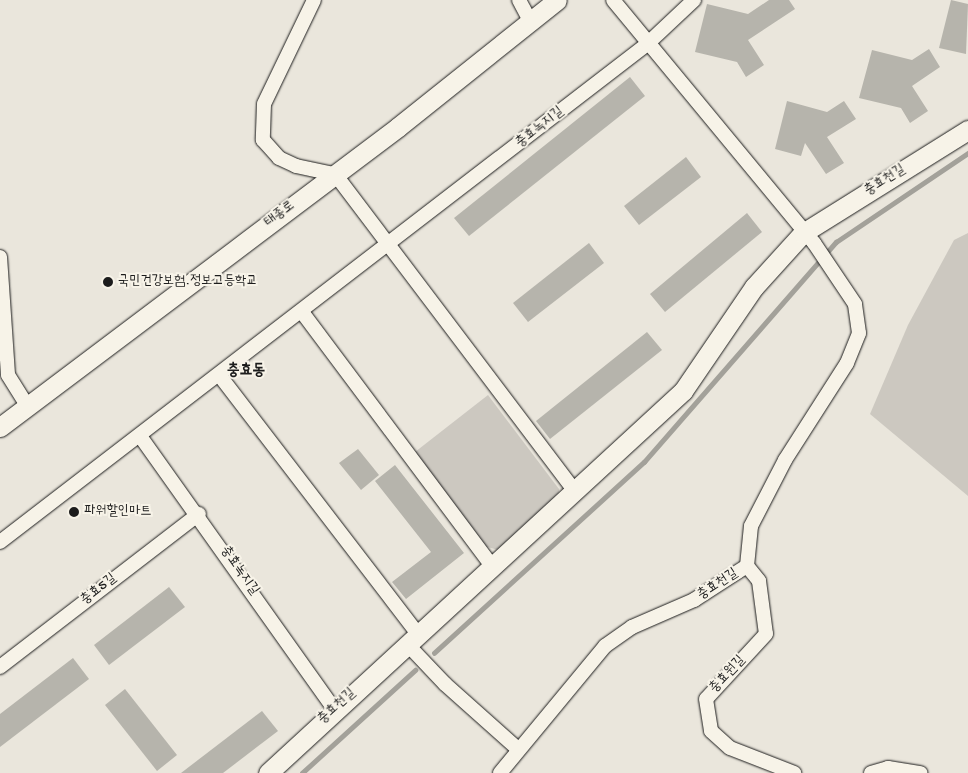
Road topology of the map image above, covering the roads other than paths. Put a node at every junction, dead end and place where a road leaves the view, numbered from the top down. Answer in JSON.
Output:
{"nodes":[{"id":1,"x":314,"y":0,"type":"edge"},
{"id":2,"x":519,"y":0,"type":"edge"},
{"id":3,"x":557,"y":0,"type":"edge"},
{"id":4,"x":613,"y":0,"type":"edge"},
{"id":5,"x":694,"y":0,"type":"edge"},
{"id":6,"x":530,"y":21,"type":"junction"},
{"id":7,"x":646,"y":45,"type":"junction"},
{"id":8,"x":968,"y":130,"type":"edge"},
{"id":9,"x":335,"y":174,"type":"junction"},
{"id":10,"x":802,"y":233,"type":"junction"},
{"id":11,"x":388,"y":245,"type":"junction"},
{"id":12,"x":0,"y":257,"type":"edge"},
{"id":13,"x":302,"y":312,"type":"junction"},
{"id":14,"x":220,"y":376,"type":"junction"},
{"id":15,"x":28,"y":406,"type":"junction"},
{"id":16,"x":0,"y":427,"type":"edge"},
{"id":17,"x":140,"y":436,"type":"junction"},
{"id":18,"x":575,"y":491,"type":"junction"},
{"id":19,"x":199,"y":514,"type":"junction"},
{"id":20,"x":0,"y":542,"type":"edge"},
{"id":21,"x":748,"y":566,"type":"junction"},
{"id":22,"x":493,"y":567,"type":"junction"},
{"id":23,"x":414,"y":640,"type":"junction"},
{"id":24,"x":0,"y":667,"type":"edge"},
{"id":25,"x":334,"y":709,"type":"junction"},
{"id":26,"x":518,"y":749,"type":"junction"},
{"id":27,"x":268,"y":773,"type":"edge"},
{"id":28,"x":500,"y":773,"type":"edge"},
{"id":29,"x":794,"y":773,"type":"edge"},
{"id":30,"x":871,"y":773,"type":"edge"},
{"id":31,"x":921,"y":773,"type":"edge"}],
"edges":[{"from":1,"to":9,"type":"street"},
{"from":2,"to":6,"type":"street"},
{"from":3,"to":6,"type":"street","name":"태종로"},
{"from":4,"to":7,"type":"street"},
{"from":5,"to":7,"type":"street","name":"충효녹지길"},
{"from":6,"to":9,"type":"street","name":"태종로"},
{"from":7,"to":10,"type":"street"},
{"from":7,"to":11,"type":"street","name":"충효녹지길"},
{"from":8,"to":10,"type":"street","name":"충효천길"},
{"from":9,"to":11,"type":"street"},
{"from":9,"to":15,"type":"street","name":"태종로"},
{"from":10,"to":18,"type":"street","name":"충효천길"},
{"from":10,"to":21,"type":"street","name":"충효천길"},
{"from":11,"to":13,"type":"street","name":"충효녹지길"},
{"from":11,"to":18,"type":"street"},
{"from":12,"to":15,"type":"street"},
{"from":13,"to":14,"type":"street","name":"충효녹지길"},
{"from":13,"to":22,"type":"street"},
{"from":14,"to":17,"type":"street","name":"충효녹지길"},
{"from":14,"to":23,"type":"street"},
{"from":15,"to":16,"type":"street","name":"태종로"},
{"from":17,"to":19,"type":"street","name":"충효녹지길"},
{"from":17,"to":20,"type":"street","name":"충효녹지길"},
{"from":18,"to":22,"type":"street","name":"충효천길"},
{"from":19,"to":24,"type":"street","name":"충효5길"},
{"from":19,"to":25,"type":"street","name":"충효녹지길"},
{"from":21,"to":26,"type":"street","name":"충효천길"},
{"from":21,"to":29,"type":"street","name":"충효원길"},
{"from":22,"to":23,"type":"street","name":"충효천길"},
{"from":23,"to":25,"type":"street","name":"충효천길"},
{"from":23,"to":26,"type":"street"},
{"from":25,"to":27,"type":"street","name":"충효천길"},
{"from":26,"to":28,"type":"street"},
{"from":30,"to":31,"type":"street"}]}
